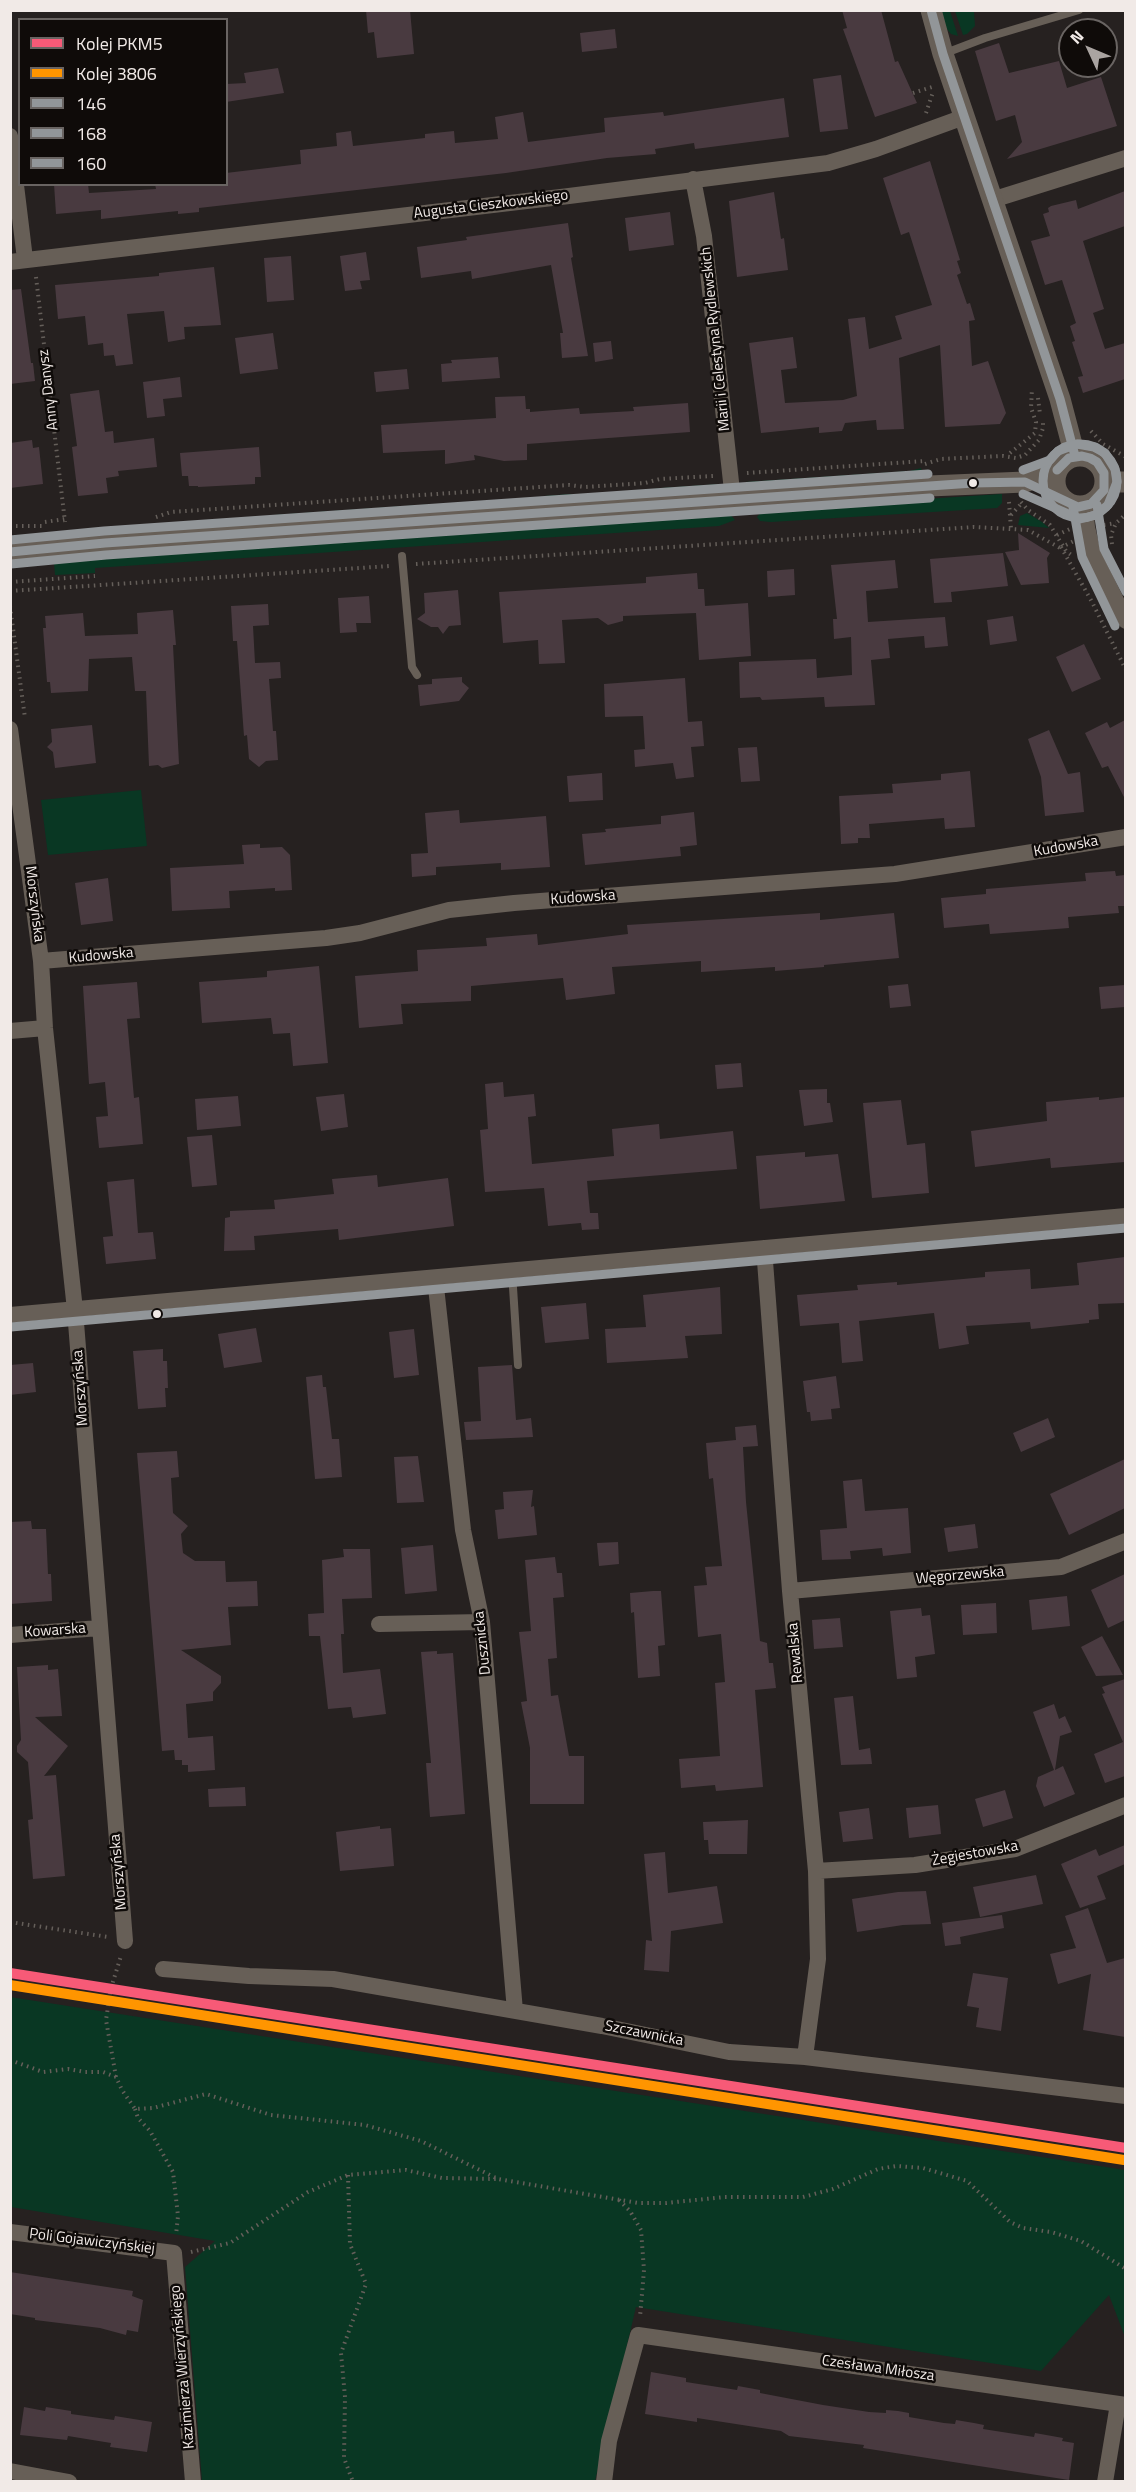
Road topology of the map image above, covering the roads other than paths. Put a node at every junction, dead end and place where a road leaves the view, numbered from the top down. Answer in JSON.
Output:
{"nodes":[{"id":1,"x":931,"y":10,"type":"edge"},
{"id":2,"x":1079,"y":10,"type":"edge"},
{"id":3,"x":943,"y":54,"type":"junction"},
{"id":4,"x":964,"y":117,"type":"junction"},
{"id":5,"x":10,"y":136,"type":"edge"},
{"id":6,"x":1125,"y":159,"type":"edge"},
{"id":7,"x":693,"y":179,"type":"junction"},
{"id":8,"x":992,"y":200,"type":"junction"},
{"id":9,"x":23,"y":260,"type":"edge"},
{"id":10,"x":1075,"y":456,"type":"junction"},
{"id":11,"x":1057,"y":470,"type":"junction"},
{"id":12,"x":1115,"y":482,"type":"edge"},
{"id":13,"x":1018,"y":491,"type":"junction"},
{"id":14,"x":1060,"y":498,"type":"junction"},
{"id":15,"x":733,"y":500,"type":"junction"},
{"id":16,"x":1085,"y":506,"type":"junction"},
{"id":17,"x":10,"y":552,"type":"edge"},
{"id":18,"x":403,"y":560,"type":"road end"},
{"id":19,"x":1125,"y":621,"type":"edge"},
{"id":20,"x":417,"y":675,"type":"dead end"},
{"id":21,"x":10,"y":729,"type":"edge"},
{"id":22,"x":1125,"y":837,"type":"edge"},
{"id":23,"x":41,"y":961,"type":"junction"},
{"id":24,"x":45,"y":1028,"type":"junction"},
{"id":25,"x":10,"y":1031,"type":"edge"},
{"id":26,"x":1125,"y":1216,"type":"edge"},
{"id":27,"x":764,"y":1248,"type":"junction"},
{"id":28,"x":512,"y":1272,"type":"junction"},
{"id":29,"x":435,"y":1278,"type":"junction"},
{"id":30,"x":75,"y":1310,"type":"junction"},
{"id":31,"x":10,"y":1315,"type":"edge"},
{"id":32,"x":518,"y":1365,"type":"dead end"},
{"id":33,"x":1125,"y":1541,"type":"edge"},
{"id":34,"x":790,"y":1591,"type":"junction"},
{"id":35,"x":482,"y":1623,"type":"junction"},
{"id":36,"x":379,"y":1624,"type":"dead end"},
{"id":37,"x":99,"y":1628,"type":"junction"},
{"id":38,"x":10,"y":1635,"type":"edge"},
{"id":39,"x":1125,"y":1805,"type":"edge"},
{"id":40,"x":816,"y":1871,"type":"junction"},
{"id":41,"x":125,"y":1941,"type":"road end"},
{"id":42,"x":163,"y":1969,"type":"dead end"},
{"id":43,"x":515,"y":2011,"type":"junction"},
{"id":44,"x":805,"y":2057,"type":"junction"},
{"id":45,"x":1125,"y":2096,"type":"edge"},
{"id":46,"x":10,"y":2232,"type":"edge"},
{"id":47,"x":174,"y":2253,"type":"joint"},
{"id":48,"x":1122,"y":2404,"type":"edge"},
{"id":49,"x":10,"y":2470,"type":"edge"},
{"id":50,"x":69,"y":2481,"type":"edge"},
{"id":51,"x":193,"y":2481,"type":"edge"},
{"id":52,"x":604,"y":2481,"type":"edge"},
{"id":53,"x":1106,"y":2481,"type":"edge"}],
"edges":[{"from":1,"to":3,"type":"street"},
{"from":2,"to":3,"type":"lane"},
{"from":3,"to":4,"type":"street"},
{"from":4,"to":7,"type":"street","name":"Augusta Cieszkowskiego"},
{"from":4,"to":8,"type":"street"},
{"from":5,"to":9,"type":"street"},
{"from":6,"to":8,"type":"street"},
{"from":7,"to":9,"type":"street","name":"Augusta Cieszkowskiego"},
{"from":7,"to":15,"type":"street","name":"Marii i Celestyna Rydlewskich"},
{"from":8,"to":10,"type":"street"},
{"from":10,"to":11,"type":"street"},
{"from":10,"to":12,"type":"street"},
{"from":11,"to":13,"type":"street"},
{"from":11,"to":14,"type":"street"},
{"from":12,"to":16,"type":"street"},
{"from":13,"to":14,"type":"street"},
{"from":13,"to":15,"type":"street"},
{"from":14,"to":16,"type":"street"},
{"from":15,"to":17,"type":"street"},
{"from":16,"to":19,"type":"street"},
{"from":18,"to":20,"type":"lane"},
{"from":21,"to":23,"type":"street","name":"Morszyńska"},
{"from":22,"to":23,"type":"street","name":"Kudowska"},
{"from":23,"to":24,"type":"street","name":"Morszyńska"},
{"from":24,"to":25,"type":"street"},
{"from":24,"to":30,"type":"street","name":"Morszyńska"},
{"from":26,"to":27,"type":"street"},
{"from":27,"to":28,"type":"street"},
{"from":27,"to":34,"type":"street","name":"Rewalska"},
{"from":28,"to":29,"type":"street"},
{"from":28,"to":32,"type":"lane"},
{"from":29,"to":30,"type":"street"},
{"from":29,"to":35,"type":"street","name":"Dusznicka"},
{"from":30,"to":31,"type":"street"},
{"from":30,"to":37,"type":"street","name":"Morszyńska"},
{"from":33,"to":34,"type":"street","name":"Węgorzewska"},
{"from":34,"to":40,"type":"street","name":"Rewalska"},
{"from":35,"to":36,"type":"street"},
{"from":35,"to":43,"type":"street","name":"Dusznicka"},
{"from":37,"to":38,"type":"street","name":"Kowarska"},
{"from":37,"to":41,"type":"street","name":"Morszyńska"},
{"from":39,"to":40,"type":"street","name":"Żegiestowska"},
{"from":40,"to":44,"type":"street","name":"Rewalska"},
{"from":42,"to":43,"type":"street","name":"Szczawnicka"},
{"from":43,"to":44,"type":"street","name":"Szczawnicka"},
{"from":44,"to":45,"type":"street","name":"Szczawnicka"},
{"from":46,"to":47,"type":"street","name":"Poli Gojawiczyńskiej"},
{"from":47,"to":51,"type":"street","name":"Kazimierza Wierzyńskiego"},
{"from":48,"to":52,"type":"street","name":"Czesława Miłosza"},
{"from":48,"to":53,"type":"street","name":"Czesława Miłosza"},
{"from":49,"to":50,"type":"street"}]}
